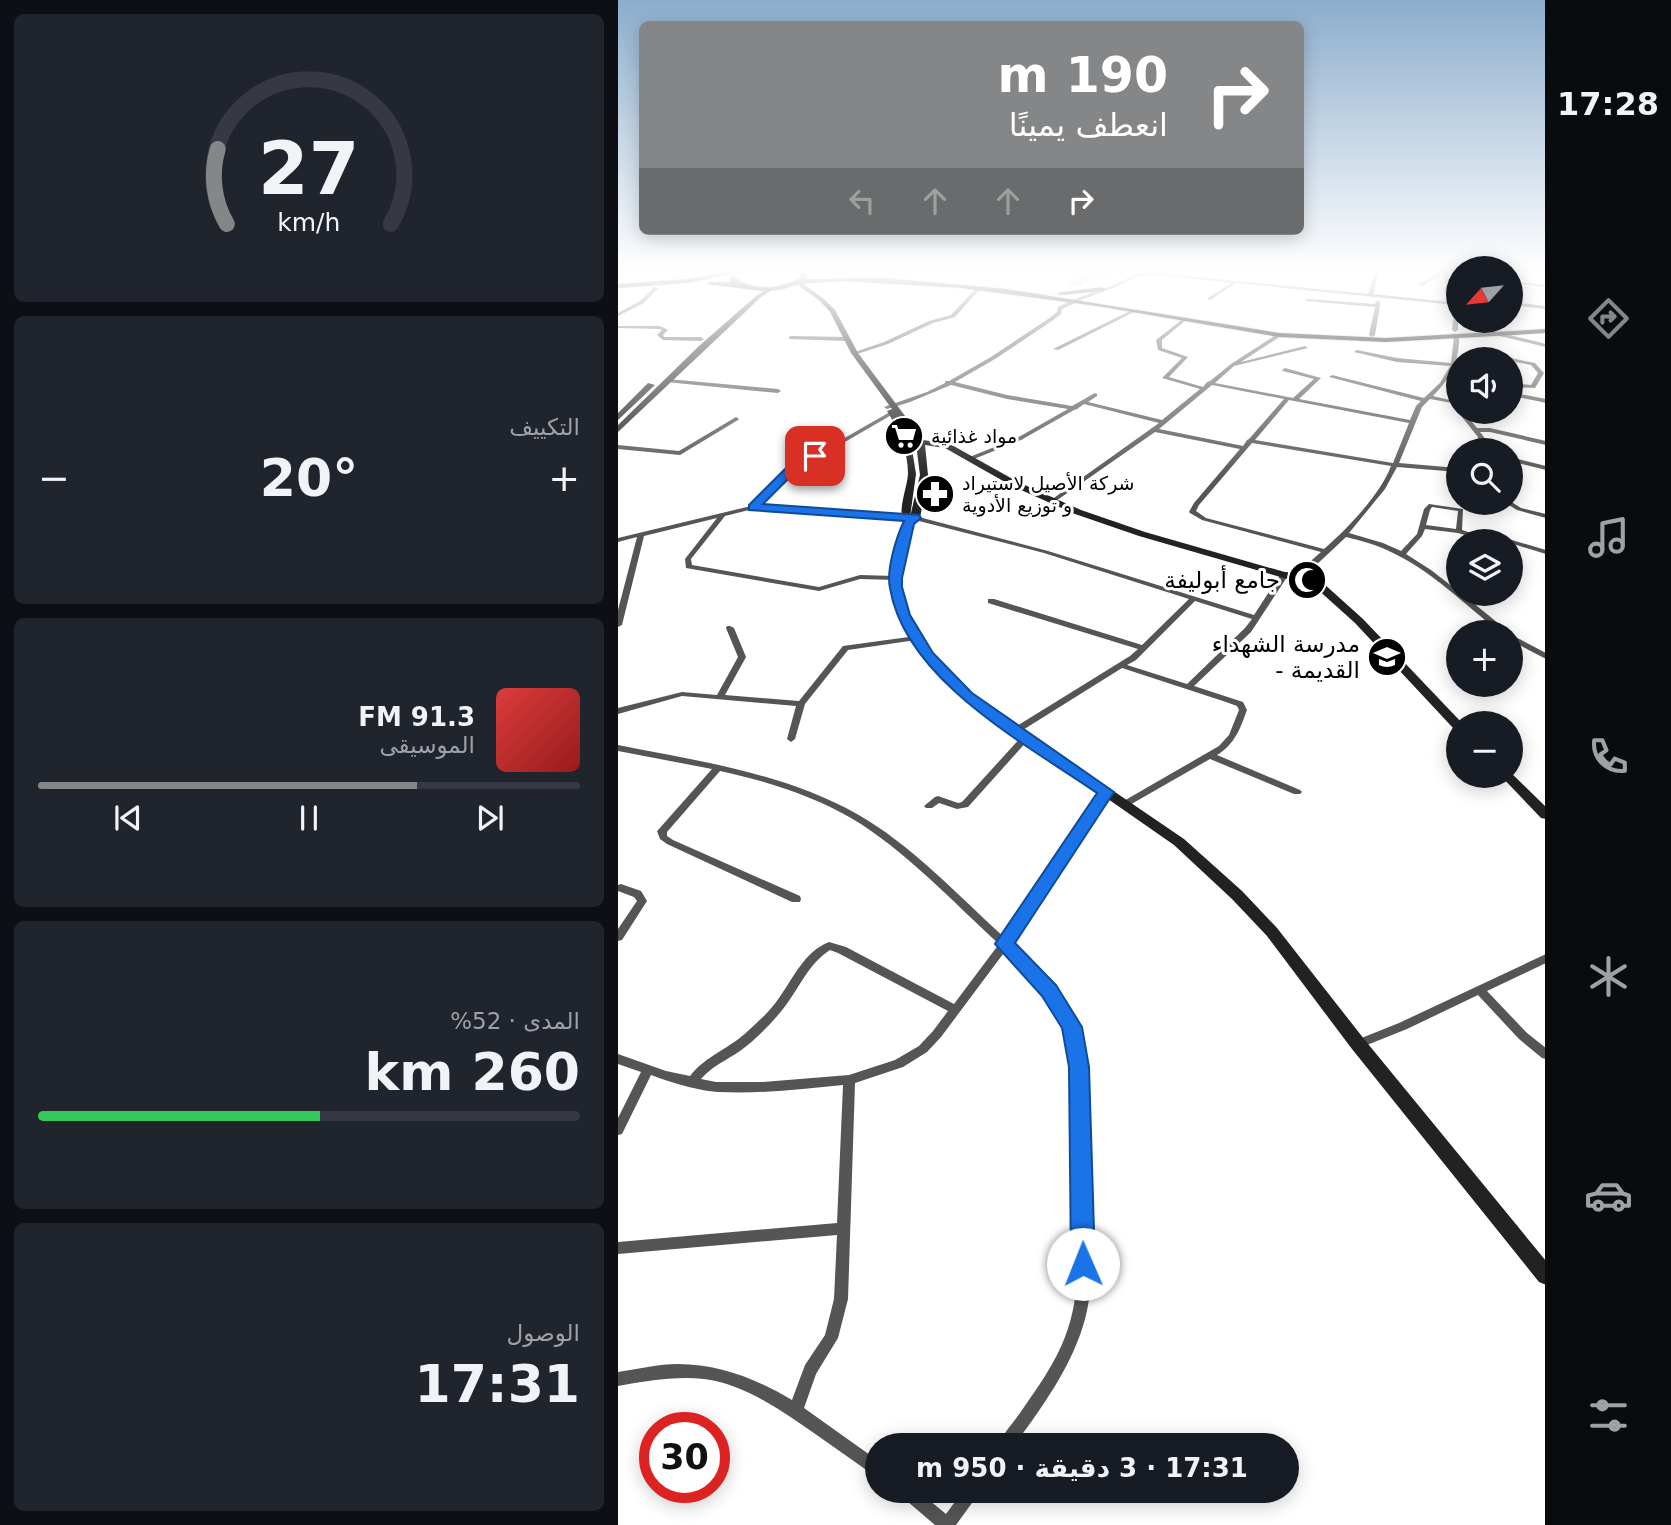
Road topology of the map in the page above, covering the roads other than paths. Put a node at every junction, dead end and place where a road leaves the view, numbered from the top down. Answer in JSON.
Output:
{"nodes":[{"id":1,"x":701,"y":339,"type":"edge"},
{"id":2,"x":713,"y":339,"type":"edge"},
{"id":3,"x":846,"y":339,"type":"edge"},
{"id":4,"x":894,"y":339,"type":"edge"},
{"id":5,"x":1017,"y":339,"type":"edge"},
{"id":6,"x":1076,"y":339,"type":"edge"},
{"id":7,"x":1160,"y":339,"type":"edge"},
{"id":8,"x":1273,"y":339,"type":"edge"},
{"id":9,"x":1346,"y":339,"type":"edge"},
{"id":10,"x":1371,"y":339,"type":"edge"},
{"id":11,"x":1517,"y":339,"type":"edge"},
{"id":12,"x":1525,"y":339,"type":"edge"},
{"id":13,"x":1528,"y":342,"type":"junction"},
{"id":14,"x":1545,"y":346,"type":"edge"},
{"id":15,"x":1523,"y":347,"type":"edge"},
{"id":16,"x":1305,"y":348,"type":"dead end"},
{"id":17,"x":1056,"y":349,"type":"dead end"},
{"id":18,"x":1356,"y":352,"type":"dead end"},
{"id":19,"x":855,"y":353,"type":"junction"},
{"id":20,"x":1446,"y":364,"type":"edge"},
{"id":21,"x":1523,"y":364,"type":"edge"},
{"id":22,"x":1233,"y":365,"type":"junction"},
{"id":23,"x":1285,"y":370,"type":"dead end"},
{"id":24,"x":1543,"y":376,"type":"edge"},
{"id":25,"x":1332,"y":377,"type":"dead end"},
{"id":26,"x":1446,"y":377,"type":"edge"},
{"id":27,"x":668,"y":381,"type":"junction"},
{"id":28,"x":947,"y":383,"type":"junction"},
{"id":29,"x":1209,"y":383,"type":"junction"},
{"id":30,"x":1523,"y":386,"type":"edge"},
{"id":31,"x":1202,"y":388,"type":"junction"},
{"id":32,"x":778,"y":391,"type":"dead end"},
{"id":33,"x":1095,"y":395,"type":"dead end"},
{"id":34,"x":1523,"y":397,"type":"edge"},
{"id":35,"x":1292,"y":398,"type":"junction"},
{"id":36,"x":1428,"y":398,"type":"junction"},
{"id":37,"x":1545,"y":401,"type":"edge"},
{"id":38,"x":1083,"y":402,"type":"junction"},
{"id":39,"x":1446,"y":403,"type":"edge"},
{"id":40,"x":891,"y":407,"type":"junction"},
{"id":41,"x":1075,"y":408,"type":"junction"},
{"id":42,"x":619,"y":415,"type":"edge"},
{"id":43,"x":736,"y":419,"type":"dead end"},
{"id":44,"x":1163,"y":422,"type":"junction"},
{"id":45,"x":1412,"y":422,"type":"junction"},
{"id":46,"x":878,"y":423,"type":"junction"},
{"id":47,"x":899,"y":424,"type":"junction"},
{"id":48,"x":1472,"y":424,"type":"edge"},
{"id":49,"x":618,"y":430,"type":"edge"},
{"id":50,"x":1154,"y":430,"type":"junction"},
{"id":51,"x":1477,"y":430,"type":"junction"},
{"id":52,"x":1481,"y":438,"type":"edge"},
{"id":53,"x":908,"y":440,"type":"junction"},
{"id":54,"x":920,"y":441,"type":"junction"},
{"id":55,"x":1249,"y":441,"type":"junction"},
{"id":56,"x":1545,"y":443,"type":"edge"},
{"id":57,"x":618,"y":447,"type":"edge"},
{"id":58,"x":1243,"y":448,"type":"junction"},
{"id":59,"x":969,"y":458,"type":"junction"},
{"id":60,"x":1523,"y":462,"type":"edge"},
{"id":61,"x":1395,"y":465,"type":"junction"},
{"id":62,"x":1545,"y":468,"type":"edge"},
{"id":63,"x":1446,"y":469,"type":"edge"},
{"id":64,"x":1053,"y":501,"type":"junction"},
{"id":65,"x":753,"y":507,"type":"junction"},
{"id":66,"x":1523,"y":510,"type":"edge"},
{"id":67,"x":722,"y":516,"type":"junction"},
{"id":68,"x":1545,"y":516,"type":"edge"},
{"id":69,"x":909,"y":519,"type":"junction"},
{"id":70,"x":1423,"y":527,"type":"junction"},
{"id":71,"x":1447,"y":529,"type":"edge"},
{"id":72,"x":1459,"y":529,"type":"edge"},
{"id":73,"x":1345,"y":534,"type":"junction"},
{"id":74,"x":641,"y":536,"type":"junction"},
{"id":75,"x":618,"y":540,"type":"edge"},
{"id":76,"x":1523,"y":545,"type":"edge"},
{"id":77,"x":1327,"y":552,"type":"junction"},
{"id":78,"x":1545,"y":552,"type":"edge"},
{"id":79,"x":1402,"y":554,"type":"junction"},
{"id":80,"x":1285,"y":575,"type":"junction"},
{"id":81,"x":1298,"y":577,"type":"junction"},
{"id":82,"x":895,"y":578,"type":"junction"},
{"id":83,"x":1194,"y":598,"type":"junction"},
{"id":84,"x":991,"y":601,"type":"dead end"},
{"id":85,"x":1257,"y":618,"type":"junction"},
{"id":86,"x":1488,"y":620,"type":"edge"},
{"id":87,"x":618,"y":623,"type":"edge"},
{"id":88,"x":730,"y":628,"type":"dead end"},
{"id":89,"x":916,"y":638,"type":"junction"},
{"id":90,"x":1523,"y":644,"type":"edge"},
{"id":91,"x":1143,"y":648,"type":"junction"},
{"id":92,"x":1545,"y":657,"type":"edge"},
{"id":93,"x":1122,"y":666,"type":"junction"},
{"id":94,"x":1188,"y":687,"type":"junction"},
{"id":95,"x":720,"y":697,"type":"junction"},
{"id":96,"x":801,"y":704,"type":"junction"},
{"id":97,"x":618,"y":711,"type":"edge"},
{"id":98,"x":1446,"y":713,"type":"edge"},
{"id":99,"x":1020,"y":734,"type":"junction"},
{"id":100,"x":791,"y":739,"type":"dead end"},
{"id":101,"x":618,"y":748,"type":"edge"},
{"id":102,"x":1209,"y":755,"type":"junction"},
{"id":103,"x":718,"y":768,"type":"junction"},
{"id":104,"x":1519,"y":788,"type":"edge"},
{"id":105,"x":1106,"y":792,"type":"junction"},
{"id":106,"x":1297,"y":792,"type":"dead end"},
{"id":107,"x":1125,"y":804,"type":"junction"},
{"id":108,"x":929,"y":806,"type":"dead end"},
{"id":109,"x":1545,"y":815,"type":"edge"},
{"id":110,"x":621,"y":888,"type":"dead end"},
{"id":111,"x":796,"y":899,"type":"dead end"},
{"id":112,"x":618,"y":937,"type":"edge"},
{"id":113,"x":1005,"y":944,"type":"junction"},
{"id":114,"x":1545,"y":958,"type":"edge"},
{"id":115,"x":1480,"y":990,"type":"junction"},
{"id":116,"x":955,"y":1010,"type":"junction"},
{"id":117,"x":1358,"y":1044,"type":"junction"},
{"id":118,"x":1545,"y":1055,"type":"edge"},
{"id":119,"x":618,"y":1059,"type":"edge"},
{"id":120,"x":648,"y":1069,"type":"junction"},
{"id":121,"x":849,"y":1080,"type":"junction"},
{"id":122,"x":692,"y":1082,"type":"junction"},
{"id":123,"x":618,"y":1130,"type":"edge"},
{"id":124,"x":842,"y":1229,"type":"junction"},
{"id":125,"x":618,"y":1248,"type":"edge"},
{"id":126,"x":1545,"y":1276,"type":"edge"},
{"id":127,"x":618,"y":1379,"type":"edge"},
{"id":128,"x":795,"y":1412,"type":"junction"},
{"id":129,"x":1014,"y":1433,"type":"edge"},
{"id":130,"x":865,"y":1461,"type":"edge"},
{"id":131,"x":920,"y":1503,"type":"edge"},
{"id":132,"x":963,"y":1503,"type":"edge"},
{"id":133,"x":947,"y":1525,"type":"edge"}],
"edges":[{"from":1,"to":42,"type":"street"},
{"from":2,"to":27,"type":"street"},
{"from":3,"to":19,"type":"street"},
{"from":4,"to":19,"type":"street"},
{"from":5,"to":28,"type":"street"},
{"from":6,"to":17,"type":"street"},
{"from":7,"to":31,"type":"street"},
{"from":8,"to":22,"type":"street"},
{"from":9,"to":10,"type":"main road"},
{"from":11,"to":13,"type":"street"},
{"from":12,"to":13,"type":"street"},
{"from":13,"to":14,"type":"street"},
{"from":13,"to":15,"type":"street"},
{"from":16,"to":22,"type":"street"},
{"from":18,"to":20,"type":"street"},
{"from":19,"to":40,"type":"street"},
{"from":21,"to":24,"type":"street"},
{"from":22,"to":29,"type":"street"},
{"from":23,"to":35,"type":"street"},
{"from":24,"to":30,"type":"street"},
{"from":25,"to":36,"type":"street"},
{"from":26,"to":36,"type":"street"},
{"from":27,"to":32,"type":"street"},
{"from":27,"to":49,"type":"street"},
{"from":28,"to":40,"type":"street"},
{"from":28,"to":41,"type":"street"},
{"from":29,"to":31,"type":"street"},
{"from":29,"to":35,"type":"street"},
{"from":31,"to":44,"type":"street"},
{"from":33,"to":38,"type":"street"},
{"from":34,"to":37,"type":"street"},
{"from":35,"to":45,"type":"street"},
{"from":35,"to":55,"type":"street"},
{"from":36,"to":39,"type":"street"},
{"from":36,"to":45,"type":"street"},
{"from":38,"to":41,"type":"street"},
{"from":38,"to":44,"type":"street"},
{"from":40,"to":46,"type":"street"},
{"from":40,"to":47,"type":"street"},
{"from":40,"to":54,"type":"street"},
{"from":41,"to":59,"type":"street"},
{"from":43,"to":57,"type":"street"},
{"from":44,"to":50,"type":"street"},
{"from":45,"to":61,"type":"street"},
{"from":46,"to":47,"type":"street"},
{"from":46,"to":65,"type":"street"},
{"from":47,"to":53,"type":"street"},
{"from":48,"to":51,"type":"street"},
{"from":50,"to":58,"type":"street"},
{"from":50,"to":64,"type":"street"},
{"from":51,"to":52,"type":"street"},
{"from":51,"to":56,"type":"street"},
{"from":53,"to":54,"type":"street"},
{"from":53,"to":69,"type":"street"},
{"from":54,"to":59,"type":"street"},
{"from":54,"to":69,"type":"street"},
{"from":55,"to":58,"type":"street"},
{"from":55,"to":61,"type":"street"},
{"from":58,"to":77,"type":"street"},
{"from":59,"to":64,"type":"street"},
{"from":60,"to":62,"type":"street"},
{"from":61,"to":63,"type":"street"},
{"from":61,"to":73,"type":"street"},
{"from":64,"to":80,"type":"street"},
{"from":65,"to":67,"type":"street"},
{"from":65,"to":69,"type":"street"},
{"from":66,"to":68,"type":"street"},
{"from":67,"to":74,"type":"street"},
{"from":67,"to":82,"type":"street"},
{"from":69,"to":82,"type":"street"},
{"from":69,"to":83,"type":"street"},
{"from":70,"to":71,"type":"street"},
{"from":70,"to":72,"type":"street"},
{"from":70,"to":79,"type":"street"},
{"from":73,"to":77,"type":"street"},
{"from":73,"to":79,"type":"street"},
{"from":74,"to":75,"type":"street"},
{"from":74,"to":87,"type":"street"},
{"from":76,"to":78,"type":"street"},
{"from":77,"to":81,"type":"street"},
{"from":79,"to":86,"type":"street"},
{"from":80,"to":81,"type":"street"},
{"from":80,"to":85,"type":"street"},
{"from":81,"to":98,"type":"street"},
{"from":82,"to":89,"type":"street"},
{"from":83,"to":85,"type":"street"},
{"from":83,"to":91,"type":"street"},
{"from":84,"to":91,"type":"street"},
{"from":85,"to":94,"type":"street"},
{"from":88,"to":95,"type":"street"},
{"from":89,"to":96,"type":"street"},
{"from":89,"to":99,"type":"street"},
{"from":90,"to":92,"type":"street"},
{"from":91,"to":93,"type":"street"},
{"from":93,"to":94,"type":"street"},
{"from":93,"to":99,"type":"street"},
{"from":94,"to":102,"type":"street"},
{"from":95,"to":96,"type":"street"},
{"from":95,"to":97,"type":"street"},
{"from":96,"to":100,"type":"street"},
{"from":99,"to":105,"type":"street"},
{"from":99,"to":108,"type":"street"},
{"from":101,"to":103,"type":"street"},
{"from":102,"to":106,"type":"street"},
{"from":102,"to":107,"type":"street"},
{"from":103,"to":111,"type":"street"},
{"from":103,"to":113,"type":"street"},
{"from":104,"to":109,"type":"street"},
{"from":105,"to":107,"type":"street"},
{"from":105,"to":113,"type":"street"},
{"from":107,"to":117,"type":"street"},
{"from":110,"to":112,"type":"street"},
{"from":113,"to":116,"type":"street"},
{"from":113,"to":129,"type":"street"},
{"from":114,"to":115,"type":"street"},
{"from":115,"to":117,"type":"street"},
{"from":115,"to":118,"type":"street"},
{"from":116,"to":121,"type":"street"},
{"from":116,"to":122,"type":"street"},
{"from":117,"to":126,"type":"street"},
{"from":119,"to":120,"type":"street"},
{"from":120,"to":122,"type":"street"},
{"from":120,"to":123,"type":"street"},
{"from":121,"to":122,"type":"street"},
{"from":121,"to":124,"type":"street"},
{"from":124,"to":125,"type":"street"},
{"from":124,"to":128,"type":"street"},
{"from":127,"to":128,"type":"street"},
{"from":128,"to":130,"type":"street"},
{"from":131,"to":133,"type":"street"},
{"from":132,"to":133,"type":"street"}]}
